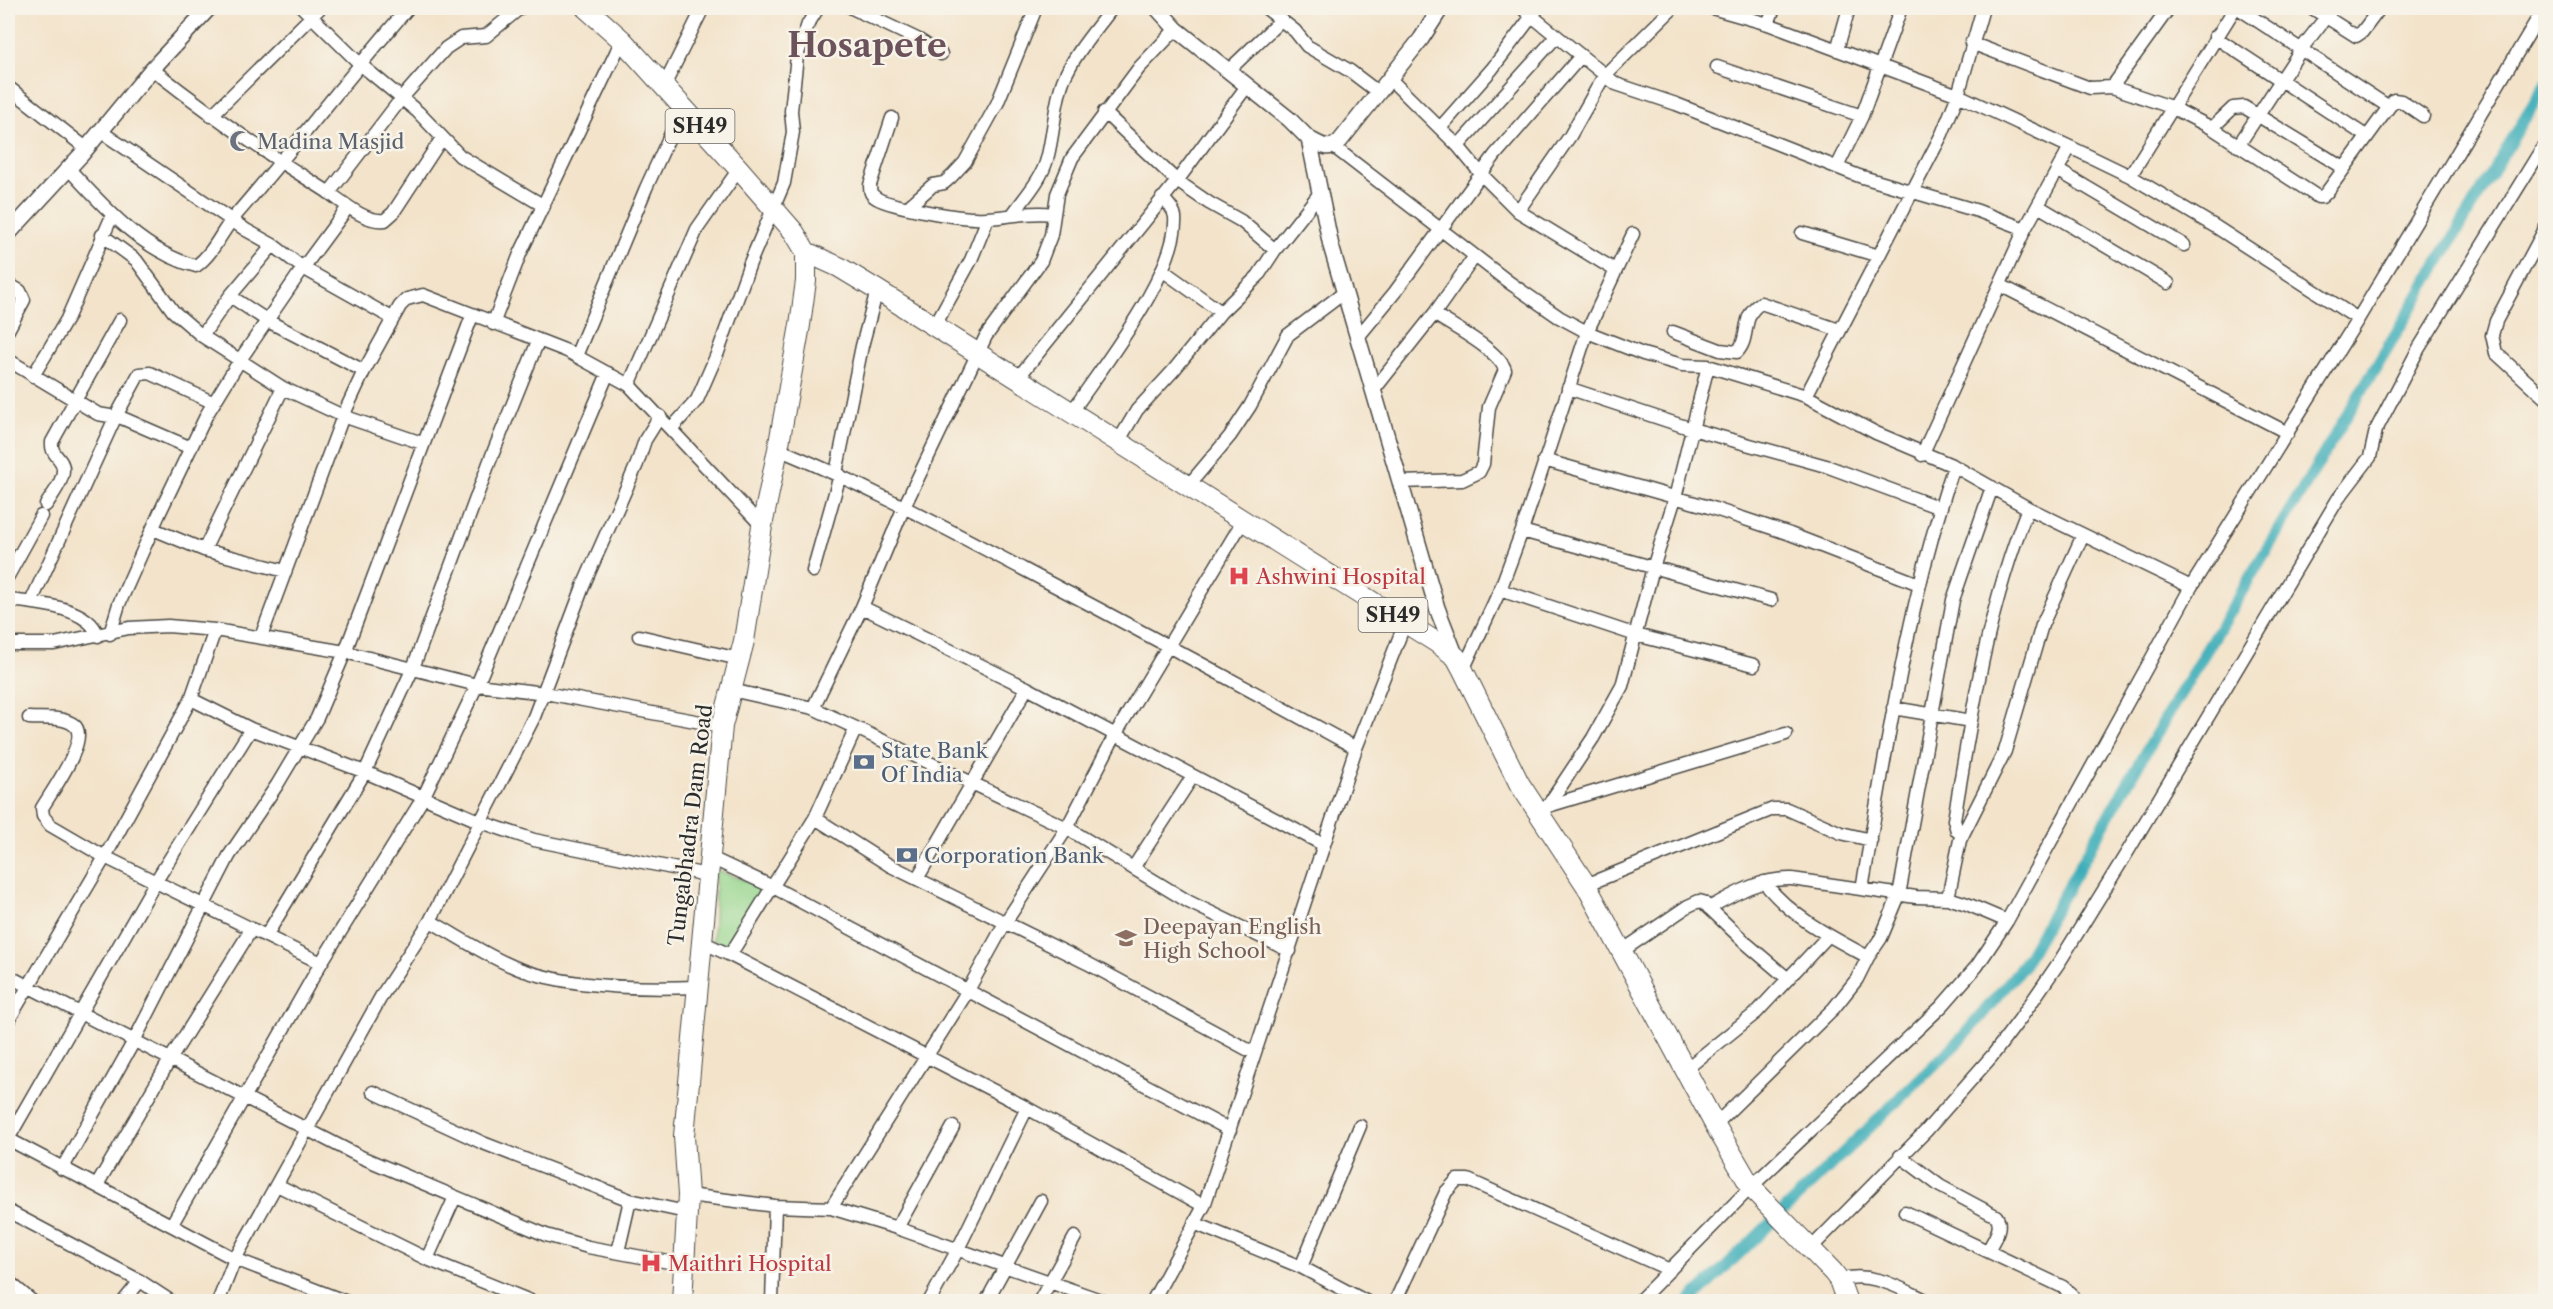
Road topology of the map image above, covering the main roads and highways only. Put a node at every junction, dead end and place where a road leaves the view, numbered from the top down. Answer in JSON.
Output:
{"nodes":[{"id":1,"x":586,"y":8,"type":"edge"},
{"id":2,"x":806,"y":252,"type":"junction"},
{"id":3,"x":1845,"y":1301,"type":"edge"},
{"id":4,"x":682,"y":1302,"type":"edge"}],
"edges":[{"from":1,"to":2,"type":"main road","number":"SH49"},
{"from":2,"to":3,"type":"main road","number":"SH49"},
{"from":2,"to":4,"type":"main road","name":"Tungabhadra Dam Road"}]}
